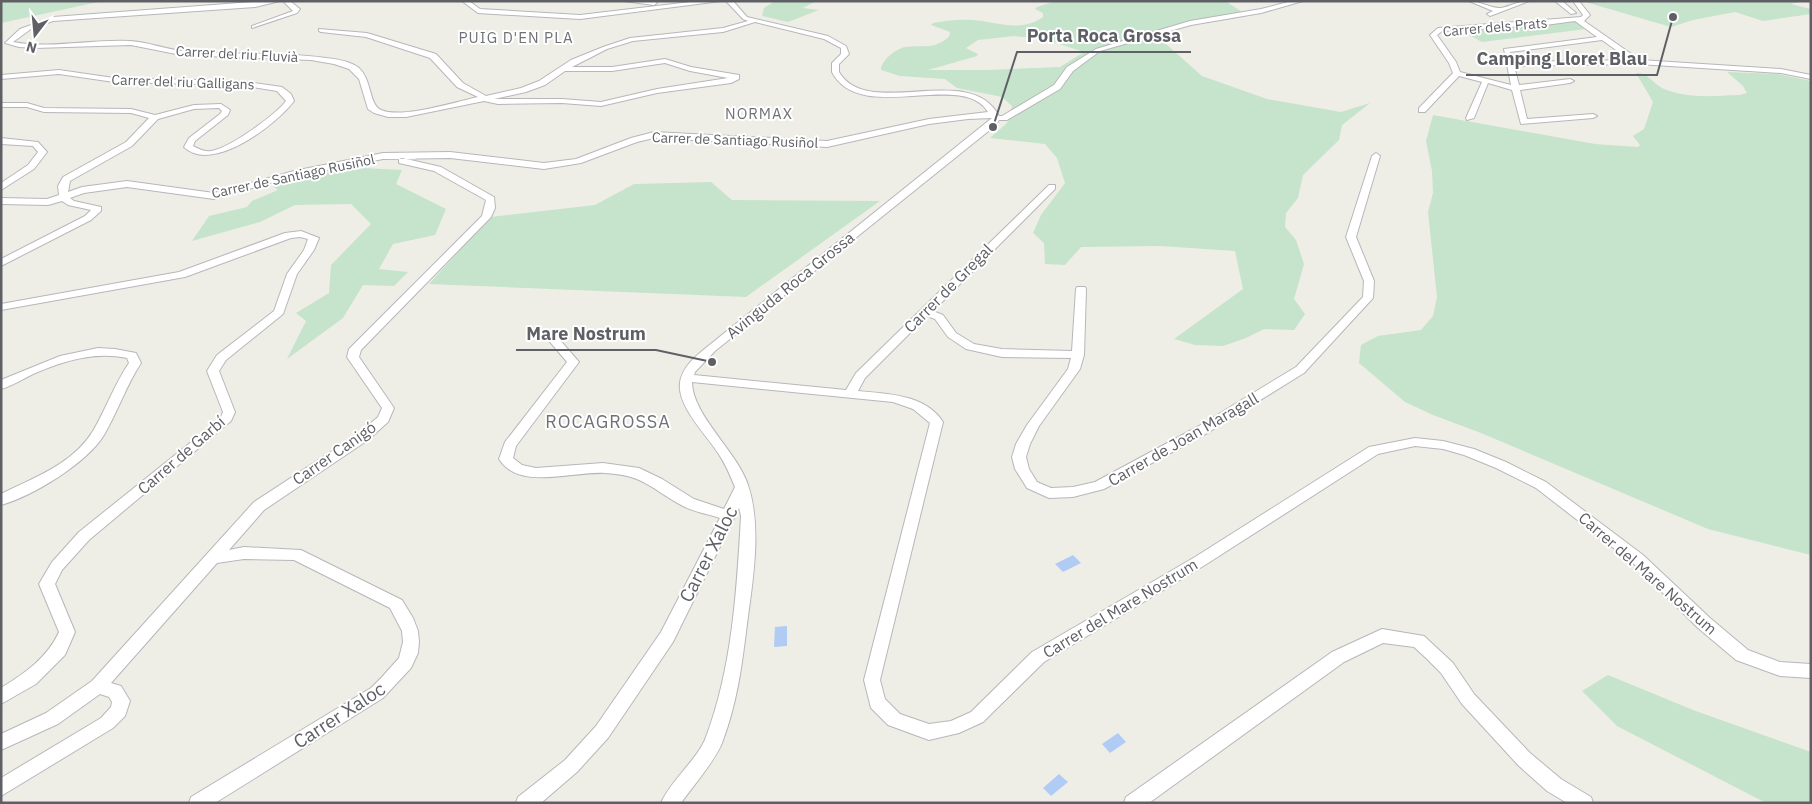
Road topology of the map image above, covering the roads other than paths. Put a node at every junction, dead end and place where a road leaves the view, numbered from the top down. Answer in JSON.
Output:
{"nodes":[{"id":1,"x":278,"y":1,"type":"edge"},
{"id":2,"x":286,"y":1,"type":"edge"},
{"id":3,"x":465,"y":1,"type":"edge"},
{"id":4,"x":627,"y":1,"type":"edge"},
{"id":5,"x":718,"y":1,"type":"edge"},
{"id":6,"x":729,"y":1,"type":"edge"},
{"id":7,"x":1300,"y":1,"type":"edge"},
{"id":8,"x":1472,"y":1,"type":"edge"},
{"id":9,"x":1526,"y":1,"type":"edge"},
{"id":10,"x":1558,"y":1,"type":"edge"},
{"id":11,"x":1576,"y":1,"type":"edge"},
{"id":12,"x":684,"y":5,"type":"junction"},
{"id":13,"x":1500,"y":11,"type":"junction"},
{"id":14,"x":1490,"y":14,"type":"dead end"},
{"id":15,"x":1575,"y":17,"type":"junction"},
{"id":16,"x":753,"y":21,"type":"junction"},
{"id":17,"x":254,"y":27,"type":"dead end"},
{"id":18,"x":321,"y":30,"type":"dead end"},
{"id":19,"x":1604,"y":38,"type":"junction"},
{"id":20,"x":11,"y":44,"type":"junction"},
{"id":21,"x":1,"y":47,"type":"edge"},
{"id":22,"x":1638,"y":62,"type":"junction"},
{"id":23,"x":1509,"y":64,"type":"junction"},
{"id":24,"x":565,"y":69,"type":"junction"},
{"id":25,"x":1457,"y":73,"type":"junction"},
{"id":26,"x":1,"y":77,"type":"edge"},
{"id":27,"x":1811,"y":77,"type":"edge"},
{"id":28,"x":1486,"y":80,"type":"junction"},
{"id":29,"x":1570,"y":80,"type":"dead end"},
{"id":30,"x":1515,"y":88,"type":"junction"},
{"id":31,"x":487,"y":99,"type":"junction"},
{"id":32,"x":1,"y":105,"type":"edge"},
{"id":33,"x":1422,"y":110,"type":"dead end"},
{"id":34,"x":995,"y":116,"type":"junction"},
{"id":35,"x":1593,"y":116,"type":"dead end"},
{"id":36,"x":155,"y":117,"type":"junction"},
{"id":37,"x":1470,"y":118,"type":"dead end"},
{"id":38,"x":1,"y":141,"type":"edge"},
{"id":39,"x":1376,"y":156,"type":"dead end"},
{"id":40,"x":370,"y":158,"type":"junction"},
{"id":41,"x":1,"y":187,"type":"edge"},
{"id":42,"x":1052,"y":187,"type":"dead end"},
{"id":43,"x":64,"y":197,"type":"junction"},
{"id":44,"x":1,"y":201,"type":"edge"},
{"id":45,"x":1,"y":262,"type":"edge"},
{"id":46,"x":1081,"y":288,"type":"dead end"},
{"id":47,"x":1,"y":307,"type":"edge"},
{"id":48,"x":924,"y":311,"type":"junction"},
{"id":49,"x":548,"y":334,"type":"dead end"},
{"id":50,"x":1078,"y":355,"type":"junction"},
{"id":51,"x":687,"y":378,"type":"junction"},
{"id":52,"x":1,"y":385,"type":"edge"},
{"id":53,"x":850,"y":394,"type":"junction"},
{"id":54,"x":741,"y":490,"type":"junction"},
{"id":55,"x":1,"y":500,"type":"edge"},
{"id":56,"x":727,"y":515,"type":"junction"},
{"id":57,"x":211,"y":558,"type":"junction"},
{"id":58,"x":1811,"y":671,"type":"edge"},
{"id":59,"x":98,"y":686,"type":"junction"},
{"id":60,"x":1,"y":698,"type":"edge"},
{"id":61,"x":1,"y":742,"type":"edge"},
{"id":62,"x":1,"y":788,"type":"edge"},
{"id":63,"x":198,"y":803,"type":"edge"},
{"id":64,"x":525,"y":803,"type":"edge"},
{"id":65,"x":670,"y":803,"type":"edge"},
{"id":66,"x":1133,"y":803,"type":"edge"},
{"id":67,"x":1584,"y":803,"type":"edge"}],
"edges":[{"from":1,"to":20,"type":"street"},
{"from":2,"to":17,"type":"street"},
{"from":3,"to":12,"type":"street"},
{"from":4,"to":12,"type":"street"},
{"from":5,"to":12,"type":"street"},
{"from":6,"to":16,"type":"street"},
{"from":7,"to":34,"type":"street"},
{"from":8,"to":13,"type":"street"},
{"from":9,"to":13,"type":"street"},
{"from":10,"to":15,"type":"street"},
{"from":11,"to":15,"type":"street"},
{"from":13,"to":14,"type":"street"},
{"from":15,"to":19,"type":"street"},
{"from":15,"to":25,"type":"street","name":"Carrer dels Prats"},
{"from":16,"to":24,"type":"street"},
{"from":16,"to":34,"type":"street"},
{"from":18,"to":31,"type":"street"},
{"from":19,"to":22,"type":"street"},
{"from":19,"to":23,"type":"street"},
{"from":20,"to":21,"type":"street"},
{"from":20,"to":31,"type":"street","name":"Carrer del riu Fluvià"},
{"from":22,"to":23,"type":"street"},
{"from":22,"to":27,"type":"street"},
{"from":23,"to":30,"type":"street"},
{"from":24,"to":31,"type":"street"},
{"from":24,"to":31,"type":"street"},
{"from":25,"to":28,"type":"street"},
{"from":25,"to":33,"type":"street"},
{"from":26,"to":36,"type":"street","name":"Carrer del riu Galligans"},
{"from":28,"to":30,"type":"street"},
{"from":28,"to":37,"type":"street"},
{"from":29,"to":30,"type":"street"},
{"from":30,"to":35,"type":"street"},
{"from":32,"to":36,"type":"street"},
{"from":34,"to":40,"type":"street","name":"Carrer de Santiago Rusiñol"},
{"from":34,"to":51,"type":"street","name":"Avinguda Roca Grossa"},
{"from":36,"to":43,"type":"street"},
{"from":38,"to":41,"type":"street"},
{"from":39,"to":50,"type":"street","name":"Carrer de Joan Maragall"},
{"from":40,"to":43,"type":"street","name":"Carrer de Santiago Rusiñol"},
{"from":40,"to":57,"type":"street","name":"Carrer Canigó"},
{"from":42,"to":48,"type":"street","name":"Carrer de Gregal"},
{"from":43,"to":44,"type":"street","name":"Carrer de Santiago Rusiñol"},
{"from":43,"to":45,"type":"street"},
{"from":46,"to":50,"type":"street","name":"Carrer de Joan Maragall"},
{"from":47,"to":60,"type":"street","name":"Carrer de Garbí"},
{"from":48,"to":50,"type":"street"},
{"from":48,"to":53,"type":"street","name":"Carrer de Gregal"},
{"from":49,"to":56,"type":"street"},
{"from":51,"to":53,"type":"street","name":"Carrer del Mare Nostrum"},
{"from":51,"to":54,"type":"street"},
{"from":52,"to":55,"type":"street"},
{"from":53,"to":58,"type":"street","name":"Carrer del Mare Nostrum"},
{"from":54,"to":56,"type":"street","name":"Carrer Xaloc"},
{"from":54,"to":65,"type":"street"},
{"from":56,"to":64,"type":"street","name":"Carrer Xaloc"},
{"from":57,"to":59,"type":"street","name":"Carrer Canigó"},
{"from":57,"to":63,"type":"street","name":"Carrer Xaloc"},
{"from":59,"to":61,"type":"street","name":"Carrer Canigó"},
{"from":59,"to":62,"type":"street"},
{"from":66,"to":67,"type":"street"}]}
